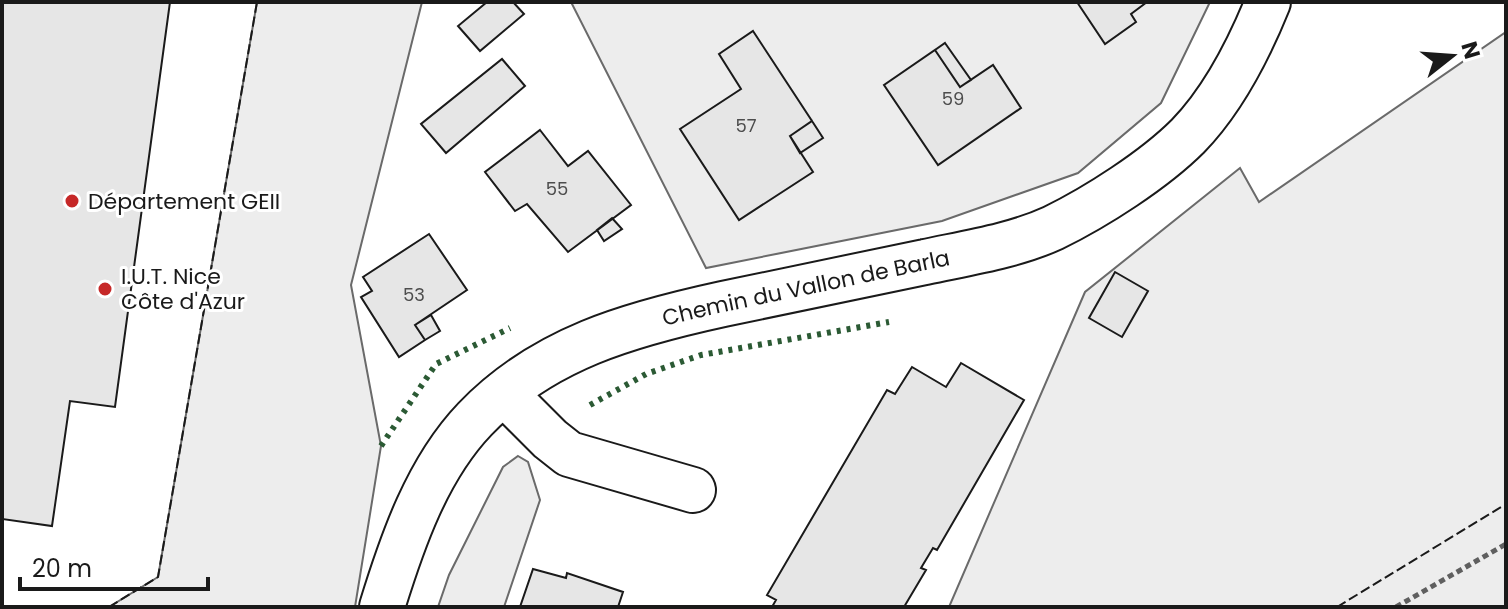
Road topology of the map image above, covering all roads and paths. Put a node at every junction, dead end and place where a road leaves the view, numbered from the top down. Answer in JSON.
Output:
{"nodes":[{"id":1,"x":1268,"y":2,"type":"edge"},
{"id":2,"x":504,"y":393,"type":"junction"},
{"id":3,"x":693,"y":490,"type":"dead end"},
{"id":4,"x":1506,"y":544,"type":"edge"},
{"id":5,"x":382,"y":607,"type":"edge"},
{"id":6,"x":1396,"y":607,"type":"edge"}],
"edges":[{"from":1,"to":2,"type":"street","name":"Chemin du Vallon de Barla"},
{"from":2,"to":3,"type":"street"},
{"from":2,"to":5,"type":"street","name":"Chemin du Vallon de Barla"},
{"from":4,"to":6,"type":"path"}]}
